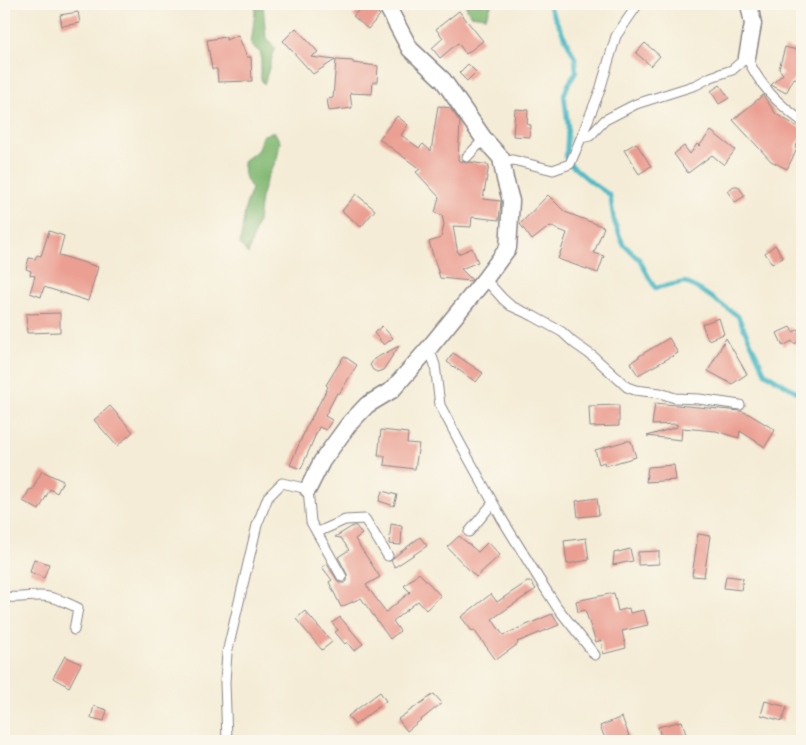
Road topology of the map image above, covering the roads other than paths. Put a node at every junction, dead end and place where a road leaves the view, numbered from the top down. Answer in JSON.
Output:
{"nodes":[{"id":1,"x":386,"y":4,"type":"edge"},
{"id":2,"x":638,"y":4,"type":"edge"},
{"id":3,"x":749,"y":4,"type":"edge"},
{"id":4,"x":747,"y":57,"type":"junction"},
{"id":5,"x":802,"y":121,"type":"edge"},
{"id":6,"x":581,"y":138,"type":"junction"},
{"id":7,"x":484,"y":139,"type":"junction"},
{"id":8,"x":467,"y":157,"type":"dead end"},
{"id":9,"x":502,"y":162,"type":"junction"},
{"id":10,"x":486,"y":279,"type":"junction"},
{"id":11,"x":429,"y":348,"type":"junction"},
{"id":12,"x":740,"y":405,"type":"dead end"},
{"id":13,"x":308,"y":489,"type":"junction"},
{"id":14,"x":493,"y":503,"type":"junction"},
{"id":15,"x":318,"y":532,"type":"junction"},
{"id":16,"x":470,"y":532,"type":"dead end"},
{"id":17,"x":388,"y":556,"type":"dead end"},
{"id":18,"x":342,"y":577,"type":"dead end"},
{"id":19,"x":4,"y":597,"type":"edge"},
{"id":20,"x":74,"y":630,"type":"dead end"},
{"id":21,"x":595,"y":655,"type":"dead end"},
{"id":22,"x":227,"y":741,"type":"edge"}],
"edges":[{"from":1,"to":7,"type":"street"},
{"from":2,"to":6,"type":"lane"},
{"from":3,"to":4,"type":"street"},
{"from":4,"to":5,"type":"lane"},
{"from":4,"to":6,"type":"lane"},
{"from":6,"to":9,"type":"lane"},
{"from":7,"to":8,"type":"lane"},
{"from":7,"to":9,"type":"street"},
{"from":9,"to":10,"type":"street"},
{"from":10,"to":11,"type":"street"},
{"from":10,"to":12,"type":"lane"},
{"from":11,"to":13,"type":"street"},
{"from":11,"to":14,"type":"lane"},
{"from":13,"to":15,"type":"lane"},
{"from":13,"to":22,"type":"lane"},
{"from":14,"to":16,"type":"lane"},
{"from":14,"to":21,"type":"lane"},
{"from":15,"to":17,"type":"lane"},
{"from":15,"to":18,"type":"lane"},
{"from":19,"to":20,"type":"lane"}]}
